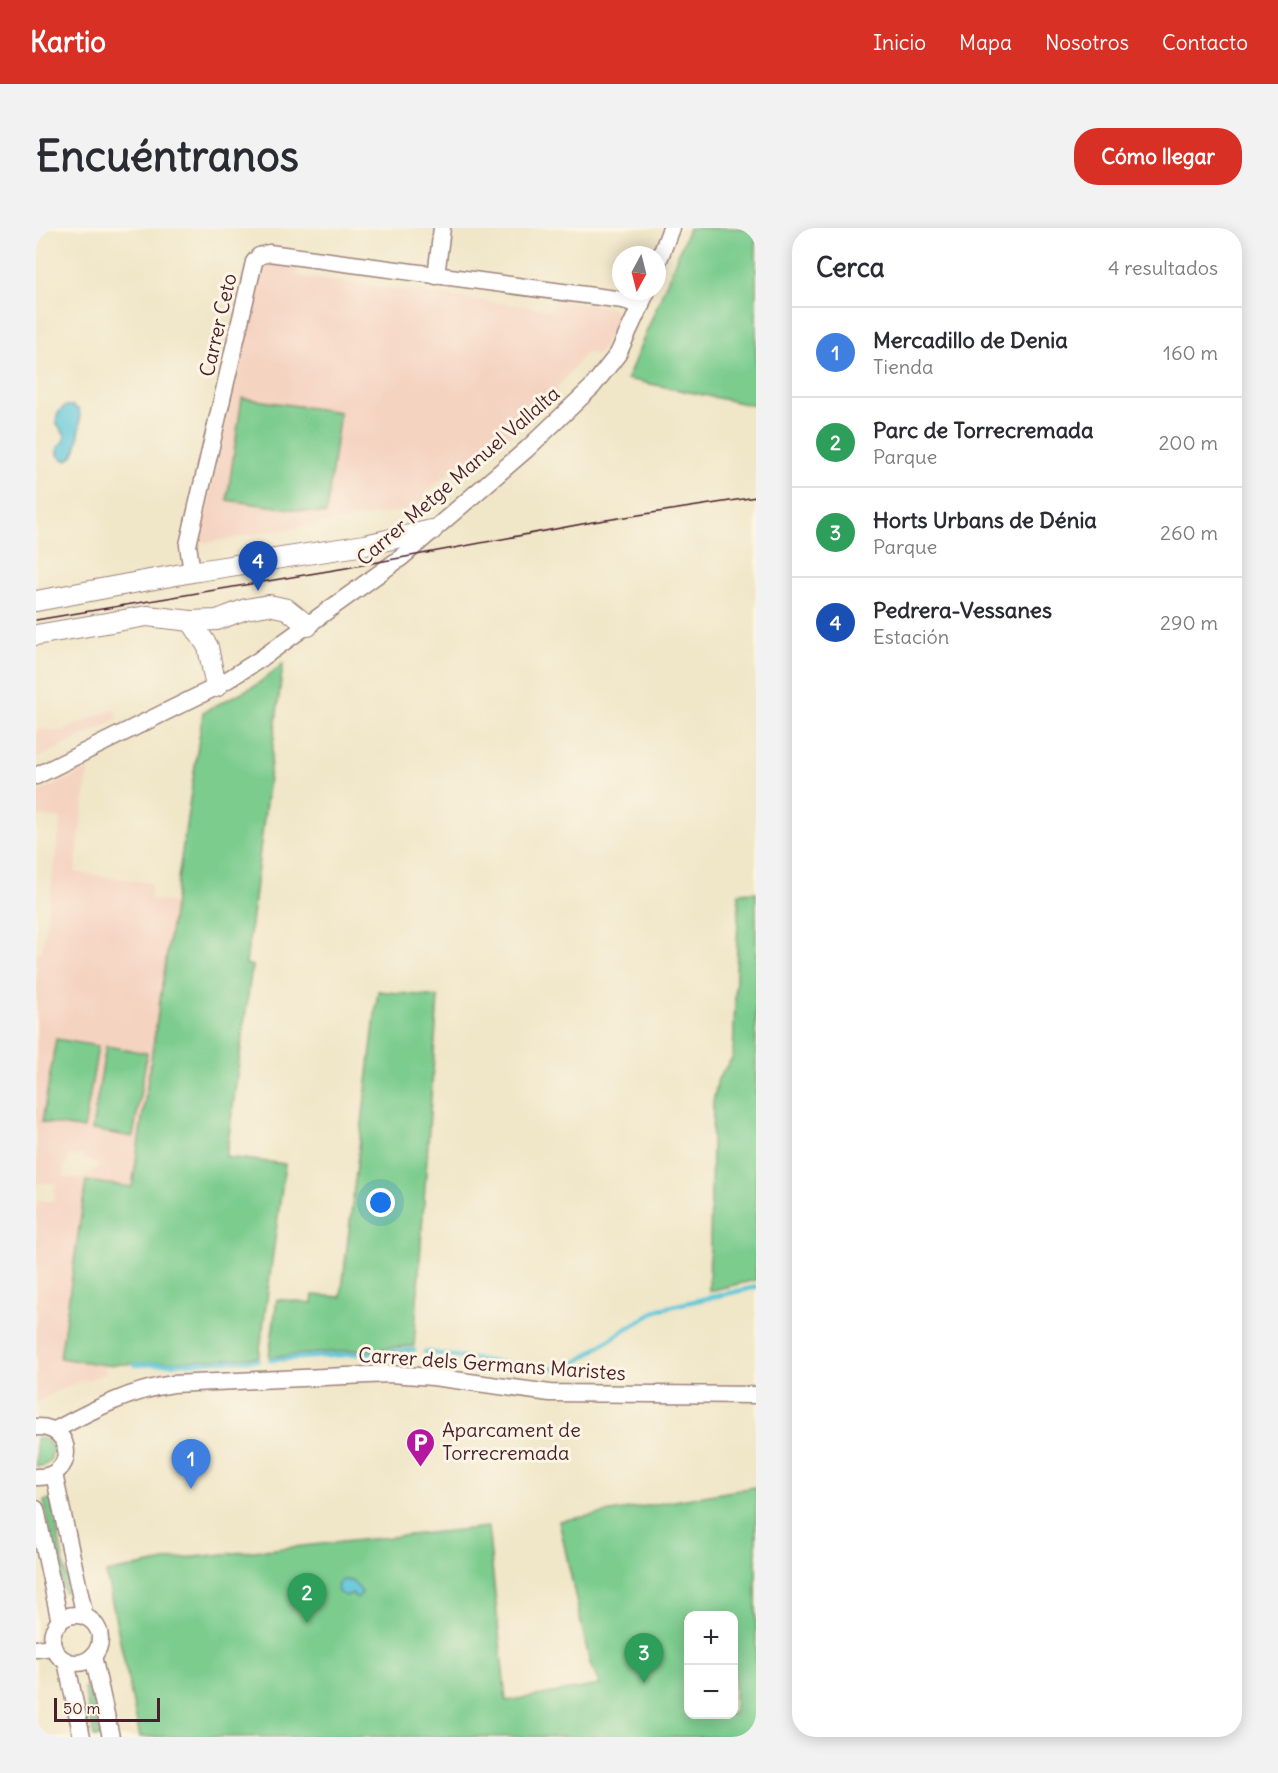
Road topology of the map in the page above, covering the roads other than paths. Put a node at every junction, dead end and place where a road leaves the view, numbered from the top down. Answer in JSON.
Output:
{"nodes":[{"id":1,"x":442,"y":228,"type":"edge"},
{"id":2,"x":671,"y":228,"type":"edge"},
{"id":3,"x":664,"y":246,"type":"edge"},
{"id":4,"x":436,"y":276,"type":"junction"},
{"id":5,"x":612,"y":299,"type":"edge"},
{"id":6,"x":643,"y":300,"type":"edge"},
{"id":7,"x":432,"y":530,"type":"junction"},
{"id":8,"x":192,"y":572,"type":"junction"},
{"id":9,"x":36,"y":601,"type":"edge"},
{"id":10,"x":236,"y":613,"type":"junction"},
{"id":11,"x":191,"y":621,"type":"junction"},
{"id":12,"x":308,"y":626,"type":"junction"},
{"id":13,"x":36,"y":635,"type":"edge"},
{"id":14,"x":212,"y":657,"type":"junction"},
{"id":15,"x":216,"y":687,"type":"junction"},
{"id":16,"x":36,"y":776,"type":"edge"},
{"id":17,"x":756,"y":1395,"type":"edge"},
{"id":18,"x":36,"y":1426,"type":"edge"},
{"id":19,"x":55,"y":1430,"type":"junction"},
{"id":20,"x":54,"y":1474,"type":"junction"},
{"id":21,"x":36,"y":1477,"type":"edge"},
{"id":22,"x":36,"y":1509,"type":"edge"},
{"id":23,"x":85,"y":1617,"type":"junction"},
{"id":24,"x":60,"y":1622,"type":"junction"},
{"id":25,"x":53,"y":1647,"type":"junction"},
{"id":26,"x":36,"y":1649,"type":"edge"},
{"id":27,"x":93,"y":1656,"type":"junction"},
{"id":28,"x":66,"y":1661,"type":"junction"},
{"id":29,"x":82,"y":1737,"type":"edge"},
{"id":30,"x":111,"y":1737,"type":"edge"}],
"edges":[{"from":1,"to":4,"type":"street"},
{"from":2,"to":3,"type":"street"},
{"from":4,"to":5,"type":"street","name":"Carrer Ceto"},
{"from":4,"to":8,"type":"street","name":"Carrer Ceto"},
{"from":6,"to":7,"type":"street","name":"Carrer Metge Manuel Vallalta"},
{"from":7,"to":8,"type":"main road"},
{"from":7,"to":12,"type":"street","name":"Carrer Metge Manuel Vallalta"},
{"from":8,"to":9,"type":"main road"},
{"from":10,"to":11,"type":"main road"},
{"from":10,"to":12,"type":"main road"},
{"from":10,"to":14,"type":"main road"},
{"from":11,"to":13,"type":"main road"},
{"from":11,"to":14,"type":"main road"},
{"from":12,"to":15,"type":"street","name":"Carrer Metge Manuel Vallalta"},
{"from":14,"to":15,"type":"main road"},
{"from":15,"to":16,"type":"street","name":"Carrer Metge Manuel Vallalta"},
{"from":17,"to":19,"type":"street","name":"Carrer dels Germans Maristes"},
{"from":18,"to":19,"type":"street"},
{"from":19,"to":20,"type":"street"},
{"from":20,"to":21,"type":"street"},
{"from":20,"to":23,"type":"street"},
{"from":22,"to":24,"type":"street"},
{"from":23,"to":24,"type":"street"},
{"from":23,"to":27,"type":"street"},
{"from":24,"to":25,"type":"street"},
{"from":25,"to":26,"type":"street"},
{"from":25,"to":28,"type":"street"},
{"from":27,"to":28,"type":"street"},
{"from":27,"to":30,"type":"street"},
{"from":28,"to":29,"type":"street"}]}
